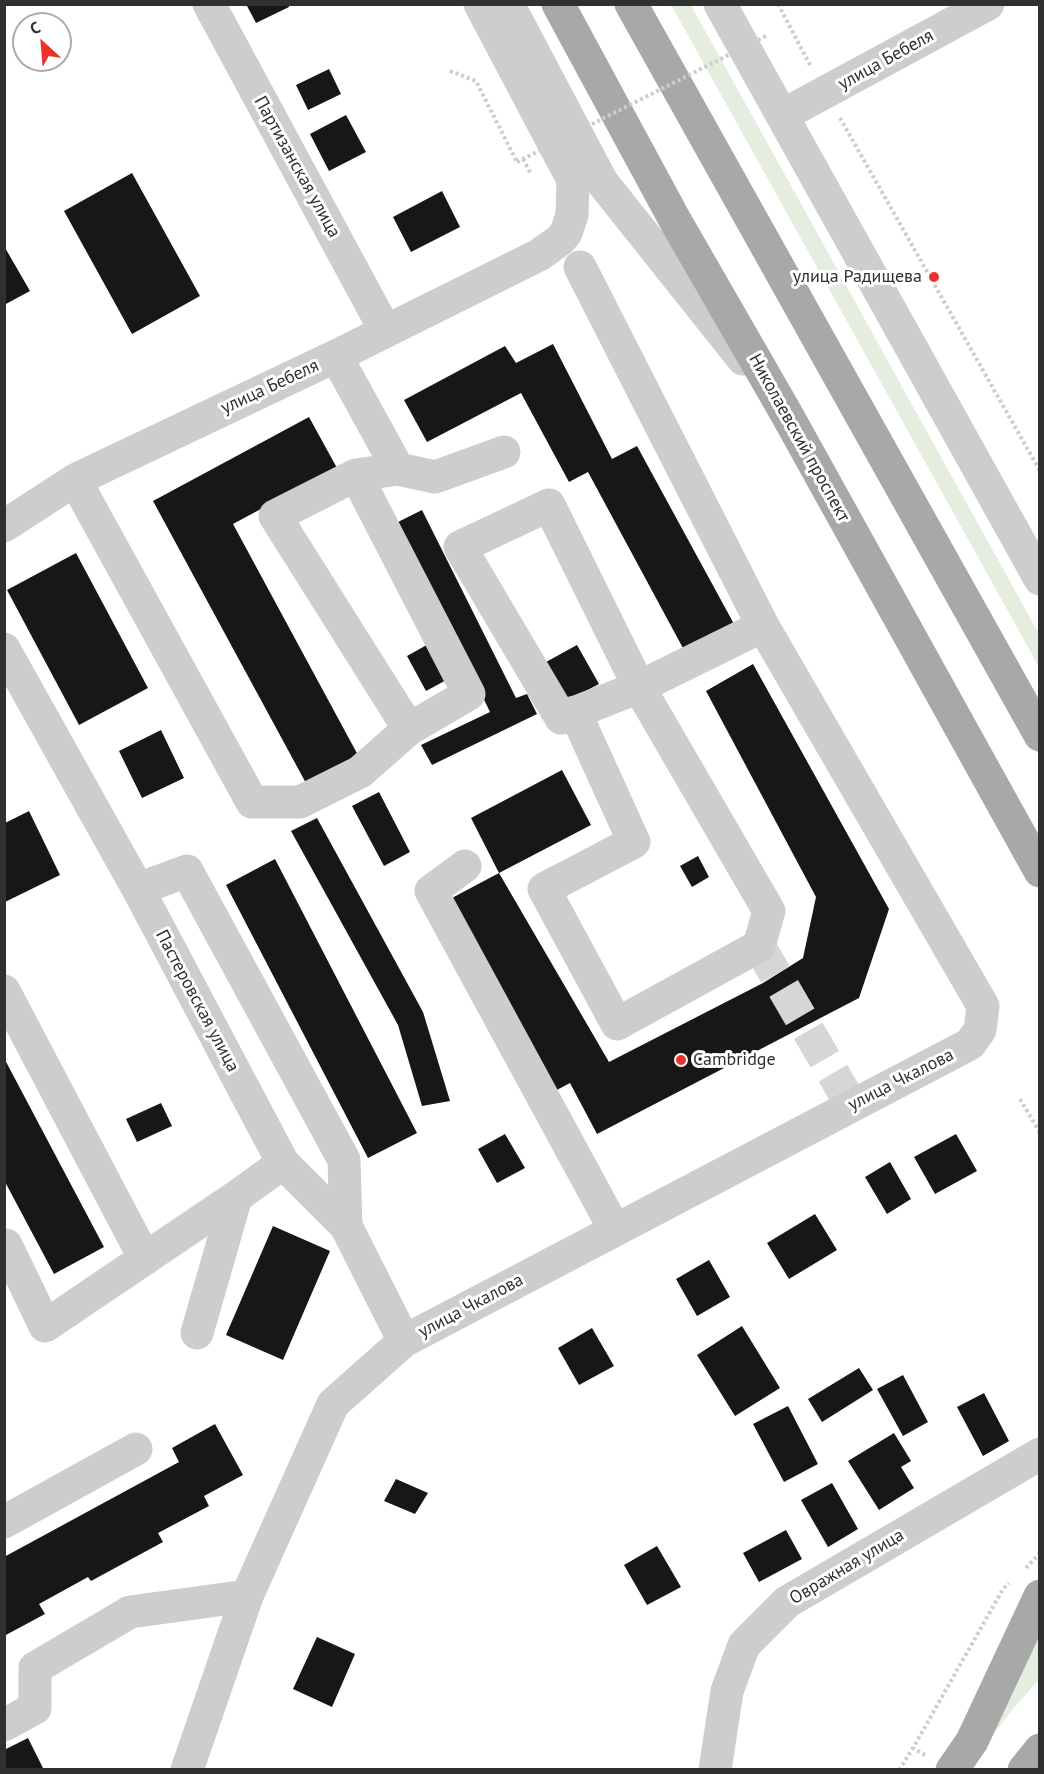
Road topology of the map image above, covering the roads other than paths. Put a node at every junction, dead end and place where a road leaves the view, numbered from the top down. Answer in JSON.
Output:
{"nodes":[{"id":1,"x":210,"y":4,"type":"edge"},
{"id":2,"x":480,"y":4,"type":"edge"},
{"id":3,"x":508,"y":4,"type":"edge"},
{"id":4,"x":558,"y":4,"type":"edge"},
{"id":5,"x":631,"y":4,"type":"edge"},
{"id":6,"x":720,"y":4,"type":"edge"},
{"id":7,"x":988,"y":4,"type":"edge"},
{"id":8,"x":783,"y":115,"type":"junction"},
{"id":9,"x":580,"y":267,"type":"dead end"},
{"id":10,"x":386,"y":330,"type":"junction"},
{"id":11,"x":336,"y":356,"type":"junction"},
{"id":12,"x":786,"y":413,"type":"junction"},
{"id":13,"x":504,"y":452,"type":"dead end"},
{"id":14,"x":398,"y":469,"type":"junction"},
{"id":15,"x":356,"y":475,"type":"junction"},
{"id":16,"x":75,"y":480,"type":"junction"},
{"id":17,"x":4,"y":526,"type":"edge"},
{"id":18,"x":1040,"y":579,"type":"edge"},
{"id":19,"x":763,"y":626,"type":"junction"},
{"id":20,"x":4,"y":649,"type":"edge"},
{"id":21,"x":639,"y":687,"type":"junction"},
{"id":22,"x":575,"y":712,"type":"junction"},
{"id":23,"x":409,"y":729,"type":"junction"},
{"id":24,"x":1040,"y":735,"type":"edge"},
{"id":25,"x":465,"y":866,"type":"dead end"},
{"id":26,"x":1040,"y":871,"type":"edge"},
{"id":27,"x":138,"y":889,"type":"junction"},
{"id":28,"x":4,"y":991,"type":"edge"},
{"id":29,"x":283,"y":1163,"type":"junction"},
{"id":30,"x":236,"y":1197,"type":"junction"},
{"id":31,"x":346,"y":1226,"type":"junction"},
{"id":32,"x":615,"y":1230,"type":"junction"},
{"id":33,"x":6,"y":1245,"type":"edge"},
{"id":34,"x":145,"y":1259,"type":"junction"},
{"id":35,"x":197,"y":1333,"type":"dead end"},
{"id":36,"x":404,"y":1341,"type":"junction"},
{"id":37,"x":136,"y":1449,"type":"dead end"},
{"id":38,"x":1040,"y":1454,"type":"edge"},
{"id":39,"x":4,"y":1522,"type":"edge"},
{"id":40,"x":1029,"y":1585,"type":"edge"},
{"id":41,"x":246,"y":1596,"type":"junction"},
{"id":42,"x":4,"y":1725,"type":"edge"},
{"id":43,"x":1040,"y":1750,"type":"edge"},
{"id":44,"x":942,"y":1765,"type":"edge"},
{"id":45,"x":187,"y":1770,"type":"edge"},
{"id":46,"x":715,"y":1770,"type":"edge"},
{"id":47,"x":1024,"y":1770,"type":"edge"}],
"edges":[{"from":1,"to":10,"type":"street","name":"Партизанская улица"},
{"from":2,"to":10,"type":"street","name":"улица Бебеля"},
{"from":3,"to":12,"type":"street"},
{"from":4,"to":12,"type":"main road","name":"Николаевский проспект"},
{"from":5,"to":24,"type":"main road"},
{"from":6,"to":8,"type":"street"},
{"from":7,"to":8,"type":"street","name":"улица Бебеля"},
{"from":8,"to":18,"type":"street"},
{"from":9,"to":19,"type":"street"},
{"from":10,"to":11,"type":"street","name":"улица Бебеля"},
{"from":11,"to":14,"type":"street"},
{"from":11,"to":16,"type":"street","name":"улица Бебеля"},
{"from":12,"to":26,"type":"main road","name":"Николаевский проспект"},
{"from":13,"to":14,"type":"street"},
{"from":14,"to":15,"type":"street"},
{"from":15,"to":23,"type":"street"},
{"from":15,"to":23,"type":"street"},
{"from":16,"to":17,"type":"street","name":"улица Бебеля"},
{"from":16,"to":23,"type":"street"},
{"from":19,"to":21,"type":"street"},
{"from":19,"to":32,"type":"street","name":"улица Чкалова"},
{"from":20,"to":27,"type":"street","name":"Пастеровская улица"},
{"from":21,"to":22,"type":"street"},
{"from":21,"to":22,"type":"street"},
{"from":21,"to":22,"type":"street"},
{"from":25,"to":32,"type":"street"},
{"from":27,"to":29,"type":"street","name":"Пастеровская улица"},
{"from":27,"to":31,"type":"street"},
{"from":28,"to":34,"type":"street"},
{"from":29,"to":30,"type":"street"},
{"from":29,"to":31,"type":"street","name":"Пастеровская улица"},
{"from":30,"to":34,"type":"street"},
{"from":30,"to":35,"type":"street"},
{"from":31,"to":36,"type":"street","name":"Пастеровская улица"},
{"from":32,"to":36,"type":"street","name":"улица Чкалова"},
{"from":33,"to":34,"type":"street"},
{"from":36,"to":41,"type":"street","name":"улица Чкалова"},
{"from":37,"to":39,"type":"street"},
{"from":38,"to":46,"type":"street","name":"Овражная улица"},
{"from":40,"to":44,"type":"main road"},
{"from":41,"to":42,"type":"street"},
{"from":41,"to":45,"type":"street","name":"улица Чкалова"},
{"from":43,"to":47,"type":"main road"}]}
